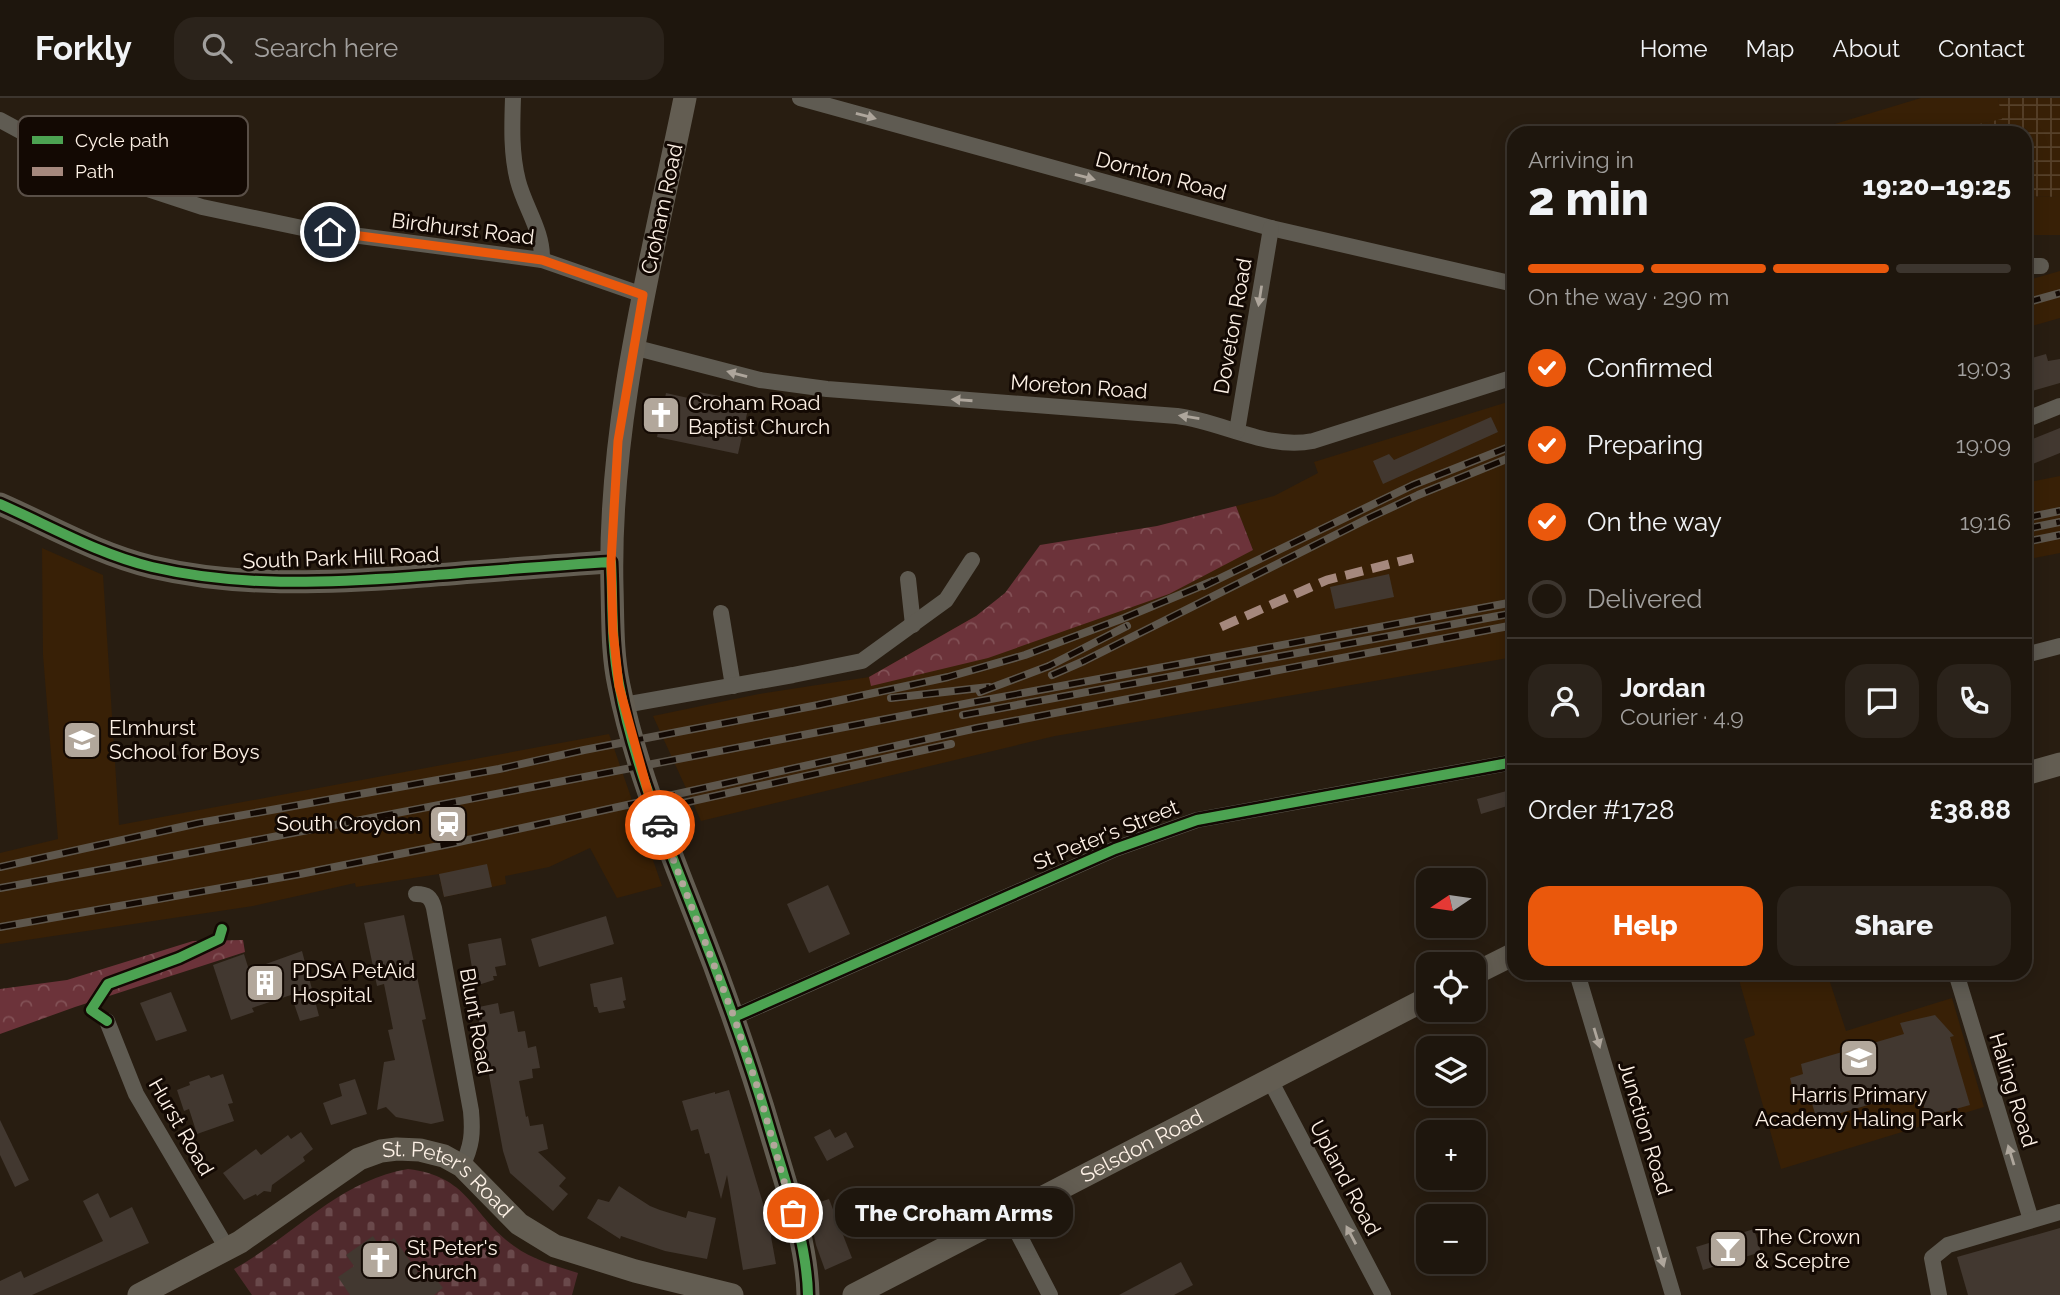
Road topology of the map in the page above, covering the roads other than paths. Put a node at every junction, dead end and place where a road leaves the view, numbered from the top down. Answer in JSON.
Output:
{"nodes":[{"id":1,"x":513,"y":98,"type":"edge"},
{"id":2,"x":685,"y":98,"type":"edge"},
{"id":3,"x":800,"y":98,"type":"edge"},
{"id":4,"x":0,"y":120,"type":"edge"},
{"id":5,"x":18,"y":130,"type":"edge"},
{"id":6,"x":171,"y":196,"type":"edge"},
{"id":7,"x":1271,"y":228,"type":"junction"},
{"id":8,"x":542,"y":260,"type":"junction"},
{"id":9,"x":1507,"y":282,"type":"edge"},
{"id":10,"x":643,"y":295,"type":"junction"},
{"id":11,"x":633,"y":347,"type":"junction"},
{"id":12,"x":1507,"y":379,"type":"edge"},
{"id":13,"x":2060,"y":405,"type":"edge"},
{"id":14,"x":2032,"y":417,"type":"edge"},
{"id":15,"x":1237,"y":430,"type":"junction"},
{"id":16,"x":0,"y":505,"type":"edge"},
{"id":17,"x":972,"y":560,"type":"dead end"},
{"id":18,"x":611,"y":562,"type":"junction"},
{"id":19,"x":908,"y":579,"type":"dead end"},
{"id":20,"x":721,"y":613,"type":"dead end"},
{"id":21,"x":914,"y":625,"type":"junction"},
{"id":22,"x":2060,"y":646,"type":"edge"},
{"id":23,"x":2032,"y":653,"type":"edge"},
{"id":24,"x":733,"y":686,"type":"junction"},
{"id":25,"x":624,"y":705,"type":"junction"},
{"id":26,"x":1507,"y":763,"type":"edge"},
{"id":27,"x":2060,"y":764,"type":"edge"},
{"id":28,"x":2032,"y":772,"type":"edge"},
{"id":29,"x":416,"y":894,"type":"dead end"},
{"id":30,"x":1507,"y":958,"type":"edge"},
{"id":31,"x":1486,"y":968,"type":"edge"},
{"id":32,"x":1579,"y":980,"type":"edge"},
{"id":33,"x":1958,"y":980,"type":"edge"},
{"id":34,"x":1416,"y":1004,"type":"edge"},
{"id":35,"x":734,"y":1017,"type":"junction"},
{"id":36,"x":107,"y":1021,"type":"dead end"},
{"id":37,"x":1270,"y":1080,"type":"junction"},
{"id":38,"x":462,"y":1166,"type":"junction"},
{"id":39,"x":2060,"y":1212,"type":"edge"},
{"id":40,"x":1009,"y":1214,"type":"junction"},
{"id":41,"x":2031,"y":1220,"type":"junction"},
{"id":42,"x":228,"y":1250,"type":"junction"},
{"id":43,"x":139,"y":1295,"type":"edge"},
{"id":44,"x":732,"y":1295,"type":"edge"},
{"id":45,"x":808,"y":1295,"type":"edge"},
{"id":46,"x":854,"y":1295,"type":"edge"},
{"id":47,"x":1050,"y":1295,"type":"edge"},
{"id":48,"x":1383,"y":1295,"type":"edge"},
{"id":49,"x":1673,"y":1295,"type":"edge"},
{"id":50,"x":1939,"y":1295,"type":"edge"}],
"edges":[{"from":1,"to":8,"type":"street"},
{"from":2,"to":10,"type":"main road","name":"Croham Road"},
{"from":3,"to":7,"type":"street","name":"Dornton Road","one_way":true},
{"from":4,"to":5,"type":"street","name":"Birdhurst Road"},
{"from":6,"to":8,"type":"street","name":"Birdhurst Road"},
{"from":7,"to":9,"type":"street","name":"Dornton Road"},
{"from":7,"to":15,"type":"street","name":"Doveton Road","one_way":true},
{"from":8,"to":10,"type":"street","name":"Birdhurst Road"},
{"from":10,"to":11,"type":"main road","name":"Croham Road"},
{"from":15,"to":11,"type":"street","name":"Moreton Road","one_way":true},
{"from":11,"to":18,"type":"main road","name":"Croham Road"},
{"from":12,"to":15,"type":"street","name":"Moreton Road"},
{"from":13,"to":14,"type":"street"},
{"from":16,"to":18,"type":"main road","name":"South Park Hill Road"},
{"from":17,"to":21,"type":"street"},
{"from":18,"to":25,"type":"main road","name":"Croham Road"},
{"from":19,"to":21,"type":"street"},
{"from":20,"to":24,"type":"street"},
{"from":21,"to":24,"type":"street"},
{"from":22,"to":23,"type":"street"},
{"from":24,"to":25,"type":"street"},
{"from":25,"to":35,"type":"main road","name":"Croham Road"},
{"from":26,"to":35,"type":"street","name":"St Peter's Street"},
{"from":27,"to":28,"type":"main road"},
{"from":29,"to":38,"type":"street","name":"Blunt Road"},
{"from":30,"to":31,"type":"main road"},
{"from":32,"to":49,"type":"street","name":"Junction Road","one_way":true},
{"from":41,"to":33,"type":"street","name":"Haling Road","one_way":true},
{"from":34,"to":37,"type":"main road","name":"Selsdon Road"},
{"from":35,"to":45,"type":"main road","name":"Croham Road"},
{"from":36,"to":42,"type":"street","name":"Hurst Road"},
{"from":37,"to":40,"type":"main road","name":"Selsdon Road"},
{"from":48,"to":37,"type":"street","name":"Upland Road","one_way":true},
{"from":38,"to":42,"type":"main road","name":"St. Peter's Road"},
{"from":38,"to":44,"type":"main road","name":"St. Peter's Road"},
{"from":39,"to":41,"type":"street"},
{"from":40,"to":46,"type":"main road","name":"Selsdon Road"},
{"from":40,"to":47,"type":"street"},
{"from":41,"to":50,"type":"street"},
{"from":42,"to":43,"type":"main road","name":"St. Peter's Road"}]}
